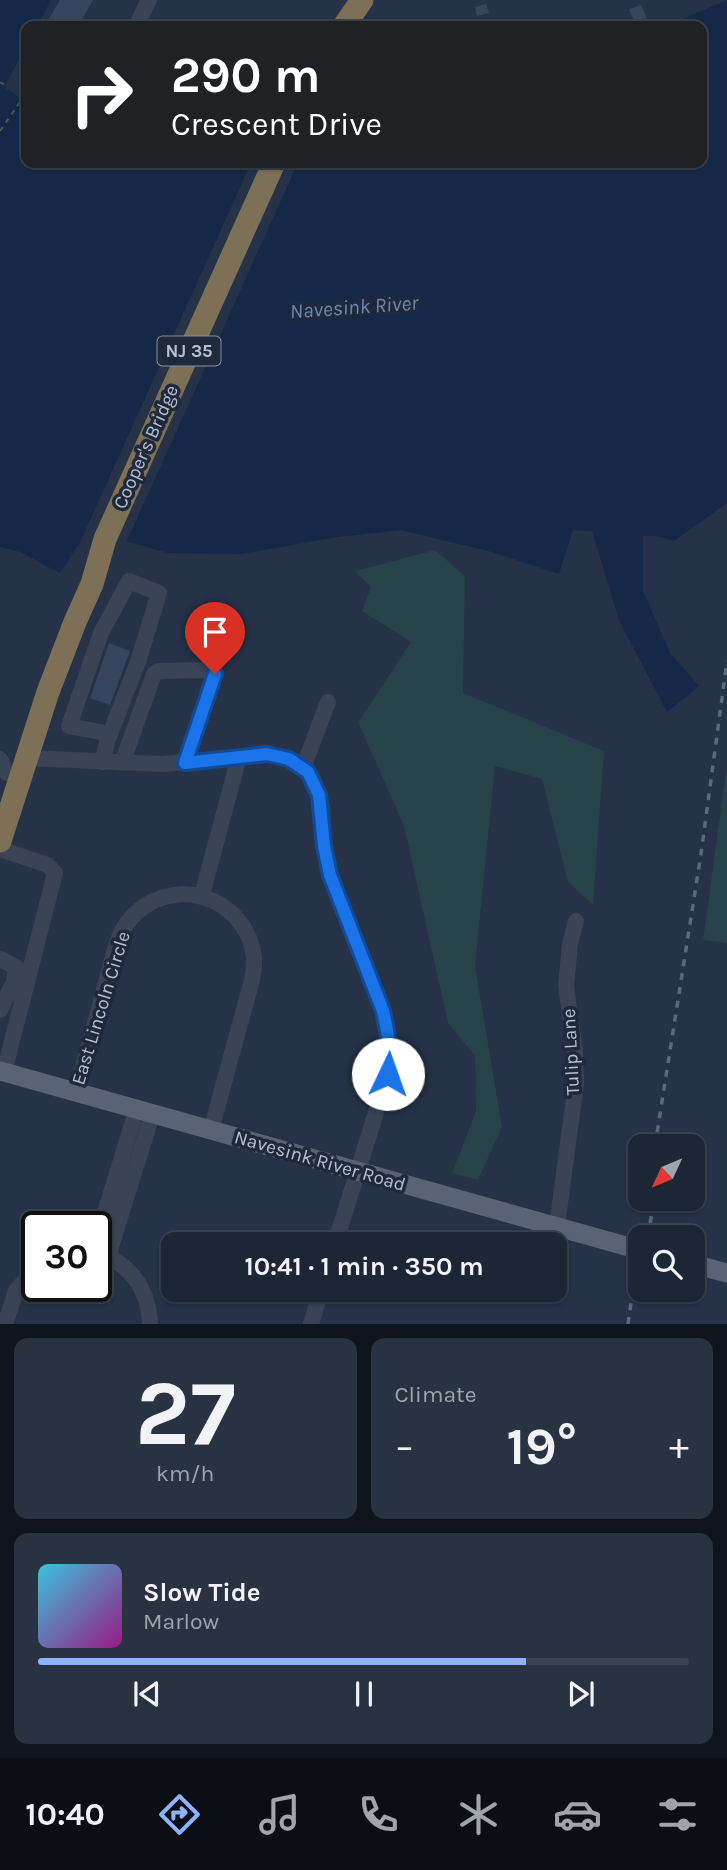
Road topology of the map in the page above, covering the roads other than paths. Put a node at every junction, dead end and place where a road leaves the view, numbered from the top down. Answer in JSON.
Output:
{"nodes":[{"id":1,"x":362,"y":0,"type":"edge"},
{"id":2,"x":146,"y":1,"type":"edge"},
{"id":3,"x":138,"y":21,"type":"edge"},
{"id":4,"x":347,"y":21,"type":"edge"},
{"id":5,"x":272,"y":168,"type":"edge"},
{"id":6,"x":98,"y":548,"type":"junction"},
{"id":7,"x":99,"y":640,"type":"junction"},
{"id":8,"x":63,"y":650,"type":"junction"},
{"id":9,"x":328,"y":702,"type":"dead end"},
{"id":10,"x":110,"y":734,"type":"junction"},
{"id":11,"x":239,"y":757,"type":"junction"},
{"id":12,"x":27,"y":758,"type":"junction"},
{"id":13,"x":102,"y":762,"type":"junction"},
{"id":14,"x":122,"y":763,"type":"junction"},
{"id":15,"x":185,"y":763,"type":"junction"},
{"id":16,"x":303,"y":768,"type":"junction"},
{"id":17,"x":2,"y":775,"type":"edge"},
{"id":18,"x":0,"y":841,"type":"edge"},
{"id":19,"x":0,"y":849,"type":"edge"},
{"id":20,"x":202,"y":895,"type":"junction"},
{"id":21,"x":576,"y":920,"type":"dead end"},
{"id":22,"x":0,"y":959,"type":"edge"},
{"id":23,"x":0,"y":1010,"type":"edge"},
{"id":24,"x":2,"y":1072,"type":"edge"},
{"id":25,"x":76,"y":1093,"type":"junction"},
{"id":26,"x":144,"y":1113,"type":"junction"},
{"id":27,"x":211,"y":1130,"type":"junction"},
{"id":28,"x":358,"y":1171,"type":"junction"},
{"id":29,"x":108,"y":1211,"type":"edge"},
{"id":30,"x":112,"y":1220,"type":"edge"},
{"id":31,"x":557,"y":1226,"type":"junction"},
{"id":32,"x":339,"y":1232,"type":"edge"},
{"id":33,"x":628,"y":1247,"type":"edge"},
{"id":34,"x":112,"y":1261,"type":"edge"},
{"id":35,"x":705,"y":1267,"type":"edge"},
{"id":36,"x":727,"y":1273,"type":"edge"},
{"id":37,"x":21,"y":1285,"type":"edge"},
{"id":38,"x":317,"y":1302,"type":"edge"},
{"id":39,"x":7,"y":1319,"type":"edge"},
{"id":40,"x":150,"y":1324,"type":"edge"},
{"id":41,"x":311,"y":1324,"type":"edge"}],
"edges":[{"from":1,"to":4,"type":"highway"},
{"from":2,"to":3,"type":"street"},
{"from":5,"to":6,"type":"highway","name":"Cooper's Bridge","number":"NJ 35"},
{"from":6,"to":8,"type":"highway","number":"NJ 35"},
{"from":6,"to":17,"type":"highway","number":"NJ 35"},
{"from":7,"to":8,"type":"street"},
{"from":7,"to":10,"type":"street"},
{"from":7,"to":10,"type":"street"},
{"from":8,"to":12,"type":"highway","number":"NJ 35"},
{"from":9,"to":16,"type":"street"},
{"from":10,"to":13,"type":"street"},
{"from":11,"to":15,"type":"street"},
{"from":11,"to":16,"type":"street"},
{"from":11,"to":20,"type":"street"},
{"from":12,"to":13,"type":"street"},
{"from":12,"to":18,"type":"highway","number":"NJ 35"},
{"from":13,"to":14,"type":"street"},
{"from":14,"to":15,"type":"street"},
{"from":14,"to":15,"type":"street"},
{"from":16,"to":28,"type":"street"},
{"from":19,"to":24,"type":"street"},
{"from":20,"to":25,"type":"street","name":"East Lincoln Circle"},
{"from":20,"to":27,"type":"street"},
{"from":21,"to":31,"type":"street","name":"Tulip Lane"},
{"from":22,"to":23,"type":"street"},
{"from":24,"to":25,"type":"main road","name":"Navesink River Road"},
{"from":25,"to":26,"type":"main road","name":"Navesink River Road"},
{"from":26,"to":27,"type":"main road","name":"Navesink River Road"},
{"from":26,"to":29,"type":"street"},
{"from":26,"to":30,"type":"street"},
{"from":27,"to":28,"type":"main road","name":"Navesink River Road"},
{"from":28,"to":31,"type":"main road","name":"Navesink River Road"},
{"from":28,"to":32,"type":"street"},
{"from":31,"to":33,"type":"main road","name":"Navesink River Road"},
{"from":34,"to":40,"type":"street"},
{"from":35,"to":36,"type":"main road"},
{"from":37,"to":39,"type":"street"},
{"from":38,"to":41,"type":"street"}]}
